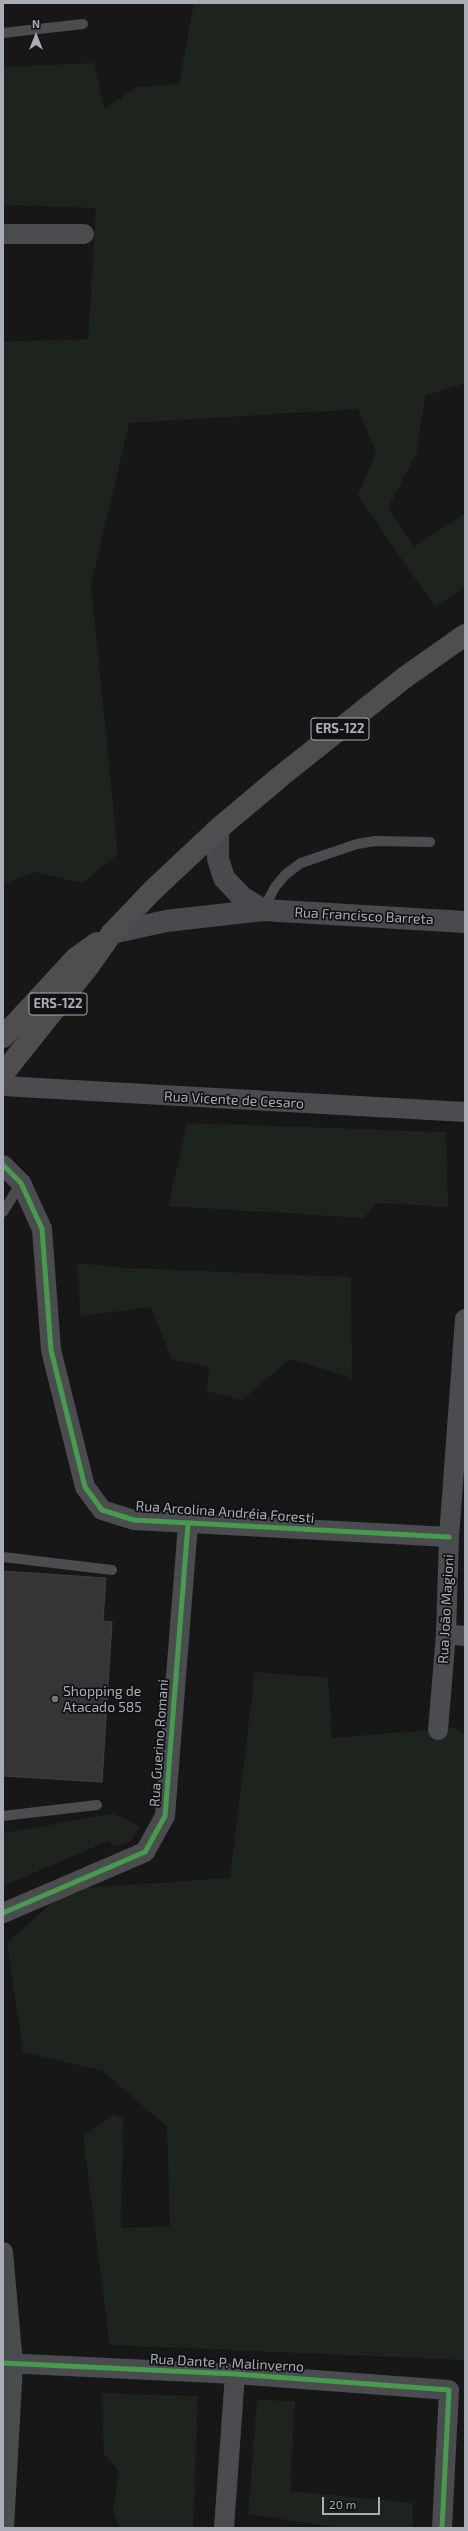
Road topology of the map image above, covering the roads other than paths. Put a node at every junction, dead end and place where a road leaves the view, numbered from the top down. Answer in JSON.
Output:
{"nodes":[{"id":1,"x":83,"y":24,"type":"dead end"},
{"id":2,"x":3,"y":33,"type":"edge"},
{"id":3,"x":3,"y":234,"type":"edge"},
{"id":4,"x":84,"y":234,"type":"dead end"},
{"id":5,"x":465,"y":635,"type":"edge"},
{"id":6,"x":218,"y":829,"type":"junction"},
{"id":7,"x":430,"y":842,"type":"dead end"},
{"id":8,"x":263,"y":910,"type":"junction"},
{"id":9,"x":465,"y":922,"type":"edge"},
{"id":10,"x":112,"y":933,"type":"junction"},
{"id":11,"x":3,"y":1037,"type":"edge"},
{"id":12,"x":3,"y":1074,"type":"edge"},
{"id":13,"x":3,"y":1086,"type":"edge"},
{"id":14,"x":465,"y":1112,"type":"edge"},
{"id":15,"x":3,"y":1165,"type":"edge"},
{"id":16,"x":20,"y":1183,"type":"junction"},
{"id":17,"x":3,"y":1212,"type":"edge"},
{"id":18,"x":465,"y":1319,"type":"edge"},
{"id":19,"x":188,"y":1524,"type":"junction"},
{"id":20,"x":449,"y":1537,"type":"junction"},
{"id":21,"x":3,"y":1557,"type":"edge"},
{"id":22,"x":112,"y":1570,"type":"dead end"},
{"id":23,"x":456,"y":1635,"type":"edge"},
{"id":24,"x":438,"y":1730,"type":"dead end"},
{"id":25,"x":97,"y":1805,"type":"dead end"},
{"id":26,"x":3,"y":1816,"type":"edge"},
{"id":27,"x":3,"y":1913,"type":"edge"},
{"id":28,"x":3,"y":2252,"type":"edge"},
{"id":29,"x":8,"y":2363,"type":"edge"},
{"id":30,"x":235,"y":2374,"type":"junction"},
{"id":31,"x":4,"y":2528,"type":"edge"},
{"id":32,"x":224,"y":2528,"type":"edge"},
{"id":33,"x":442,"y":2528,"type":"edge"}],
"edges":[{"from":1,"to":2,"type":"lane"},
{"from":3,"to":4,"type":"street"},
{"from":5,"to":6,"type":"highway","number":"ERS-122"},
{"from":6,"to":8,"type":"street","name":"Rua Francisco Barreta"},
{"from":6,"to":10,"type":"highway","number":"ERS-122"},
{"from":7,"to":8,"type":"lane"},
{"from":8,"to":9,"type":"street","name":"Rua Francisco Barreta"},
{"from":8,"to":10,"type":"street","name":"Rua Francisco Barreta"},
{"from":10,"to":11,"type":"highway","number":"ERS-122"},
{"from":10,"to":12,"type":"highway","number":"ERS-122"},
{"from":13,"to":14,"type":"street","name":"Rua Vicente de Cesaro"},
{"from":15,"to":16,"type":"street","name":"Rua Arcolina Andréia Foresti"},
{"from":16,"to":17,"type":"lane"},
{"from":16,"to":19,"type":"street","name":"Rua Arcolina Andréia Foresti"},
{"from":18,"to":20,"type":"street","name":"Rua João Magioni"},
{"from":19,"to":20,"type":"street","name":"Rua Arcolina Andréia Foresti"},
{"from":19,"to":27,"type":"street","name":"Rua Guerino Romani"},
{"from":20,"to":23,"type":"street","name":"Rua João Magioni"},
{"from":21,"to":22,"type":"lane"},
{"from":23,"to":24,"type":"street","name":"Rua João Magioni"},
{"from":25,"to":26,"type":"lane"},
{"from":28,"to":29,"type":"street"},
{"from":29,"to":30,"type":"street","name":"Rua Dante P. Malinverno"},
{"from":29,"to":31,"type":"street"},
{"from":30,"to":32,"type":"street"},
{"from":30,"to":33,"type":"street","name":"Rua Dante P. Malinverno"}]}
